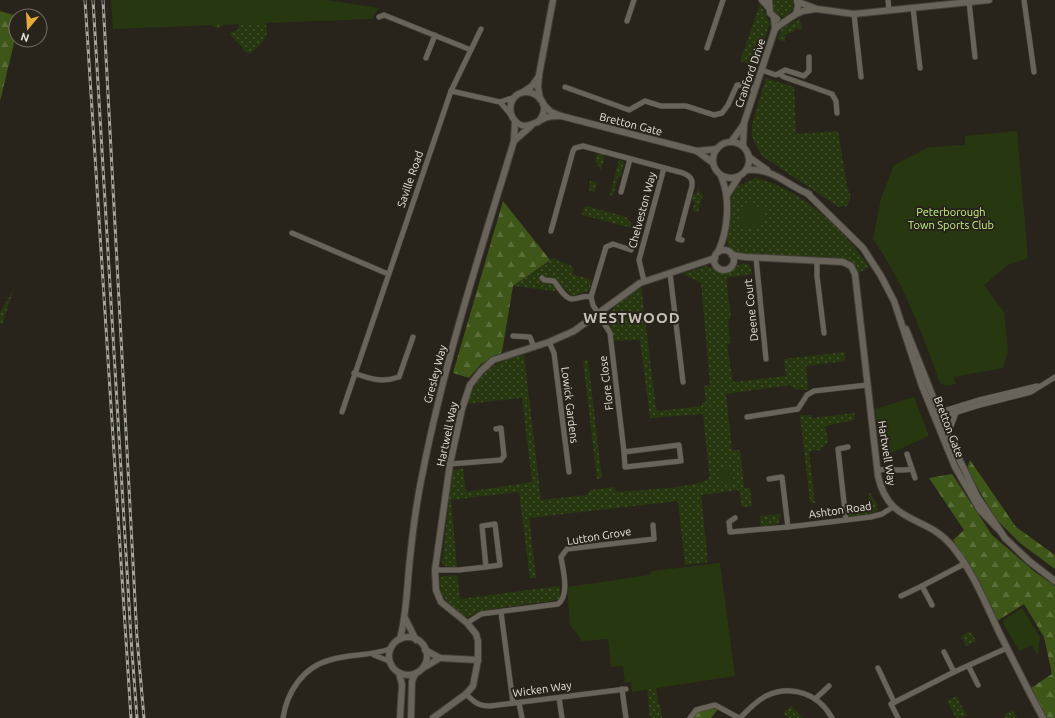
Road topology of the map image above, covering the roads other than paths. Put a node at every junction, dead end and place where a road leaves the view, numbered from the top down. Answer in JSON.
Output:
{"nodes":[{"id":1,"x":553,"y":0,"type":"edge"},
{"id":2,"x":634,"y":0,"type":"edge"},
{"id":3,"x":723,"y":0,"type":"edge"},
{"id":4,"x":762,"y":0,"type":"edge"},
{"id":5,"x":769,"y":0,"type":"edge"},
{"id":6,"x":888,"y":0,"type":"edge"},
{"id":7,"x":989,"y":0,"type":"edge"},
{"id":8,"x":1024,"y":0,"type":"edge"},
{"id":9,"x":798,"y":1,"type":"edge"},
{"id":10,"x":969,"y":2,"type":"junction"},
{"id":11,"x":768,"y":8,"type":"junction"},
{"id":12,"x":914,"y":8,"type":"junction"},
{"id":13,"x":817,"y":9,"type":"junction"},
{"id":14,"x":889,"y":10,"type":"junction"},
{"id":15,"x":796,"y":14,"type":"junction"},
{"id":16,"x":854,"y":14,"type":"junction"},
{"id":17,"x":379,"y":17,"type":"dead end"},
{"id":18,"x":774,"y":18,"type":"junction"},
{"id":19,"x":788,"y":20,"type":"junction"},
{"id":20,"x":627,"y":21,"type":"dead end"},
{"id":21,"x":481,"y":29,"type":"dead end"},
{"id":22,"x":775,"y":29,"type":"junction"},
{"id":23,"x":435,"y":35,"type":"junction"},
{"id":24,"x":707,"y":48,"type":"dead end"},
{"id":25,"x":470,"y":50,"type":"junction"},
{"id":26,"x":809,"y":57,"type":"dead end"},
{"id":27,"x":975,"y":57,"type":"dead end"},
{"id":28,"x":426,"y":58,"type":"dead end"},
{"id":29,"x":920,"y":68,"type":"dead end"},
{"id":30,"x":762,"y":70,"type":"junction"},
{"id":31,"x":1034,"y":72,"type":"dead end"},
{"id":32,"x":781,"y":74,"type":"junction"},
{"id":33,"x":539,"y":75,"type":"junction"},
{"id":34,"x":861,"y":76,"type":"dead end"},
{"id":35,"x":565,"y":87,"type":"dead end"},
{"id":36,"x":755,"y":89,"type":"junction"},
{"id":37,"x":451,"y":90,"type":"junction"},
{"id":38,"x":522,"y":93,"type":"junction"},
{"id":39,"x":515,"y":97,"type":"junction"},
{"id":40,"x":500,"y":102,"type":"junction"},
{"id":41,"x":542,"y":102,"type":"junction"},
{"id":42,"x":837,"y":113,"type":"dead end"},
{"id":43,"x":511,"y":115,"type":"junction"},
{"id":44,"x":561,"y":116,"type":"junction"},
{"id":45,"x":515,"y":121,"type":"junction"},
{"id":46,"x":538,"y":122,"type":"junction"},
{"id":47,"x":744,"y":123,"type":"junction"},
{"id":48,"x":531,"y":126,"type":"junction"},
{"id":49,"x":514,"y":141,"type":"junction"},
{"id":50,"x":731,"y":142,"type":"junction"},
{"id":51,"x":743,"y":146,"type":"junction"},
{"id":52,"x":717,"y":149,"type":"junction"},
{"id":53,"x":697,"y":151,"type":"junction"},
{"id":54,"x":749,"y":157,"type":"junction"},
{"id":55,"x":630,"y":158,"type":"junction"},
{"id":56,"x":713,"y":163,"type":"junction"},
{"id":57,"x":664,"y":168,"type":"junction"},
{"id":58,"x":747,"y":170,"type":"junction"},
{"id":59,"x":769,"y":172,"type":"junction"},
{"id":60,"x":721,"y":176,"type":"junction"},
{"id":61,"x":738,"y":178,"type":"junction"},
{"id":62,"x":621,"y":192,"type":"dead end"},
{"id":63,"x":727,"y":197,"type":"junction"},
{"id":64,"x":551,"y":231,"type":"dead end"},
{"id":65,"x":292,"y":233,"type":"dead end"},
{"id":66,"x":724,"y":239,"type":"junction"},
{"id":67,"x":682,"y":240,"type":"dead end"},
{"id":68,"x":631,"y":250,"type":"dead end"},
{"id":69,"x":731,"y":253,"type":"junction"},
{"id":70,"x":716,"y":255,"type":"junction"},
{"id":71,"x":745,"y":257,"type":"junction"},
{"id":72,"x":756,"y":258,"type":"junction"},
{"id":73,"x":818,"y":261,"type":"junction"},
{"id":74,"x":702,"y":262,"type":"junction"},
{"id":75,"x":733,"y":264,"type":"junction"},
{"id":76,"x":717,"y":267,"type":"junction"},
{"id":77,"x":670,"y":273,"type":"junction"},
{"id":78,"x":388,"y":274,"type":"junction"},
{"id":79,"x":543,"y":280,"type":"dead end"},
{"id":80,"x":644,"y":281,"type":"junction"},
{"id":81,"x":591,"y":297,"type":"junction"},
{"id":82,"x":598,"y":315,"type":"junction"},
{"id":83,"x":824,"y":333,"type":"dead end"},
{"id":84,"x":513,"y":336,"type":"dead end"},
{"id":85,"x":413,"y":337,"type":"dead end"},
{"id":86,"x":549,"y":342,"type":"junction"},
{"id":87,"x":534,"y":346,"type":"junction"},
{"id":88,"x":766,"y":359,"type":"dead end"},
{"id":89,"x":354,"y":373,"type":"junction"},
{"id":90,"x":1055,"y":377,"type":"edge"},
{"id":91,"x":683,"y":382,"type":"dead end"},
{"id":92,"x":867,"y":385,"type":"junction"},
{"id":93,"x":1042,"y":385,"type":"junction"},
{"id":94,"x":342,"y":412,"type":"dead end"},
{"id":95,"x":956,"y":413,"type":"junction"},
{"id":96,"x":938,"y":415,"type":"junction"},
{"id":97,"x":747,"y":417,"type":"dead end"},
{"id":98,"x":496,"y":429,"type":"dead end"},
{"id":99,"x":948,"y":434,"type":"junction"},
{"id":100,"x":848,"y":447,"type":"dead end"},
{"id":101,"x":624,"y":452,"type":"junction"},
{"id":102,"x":906,"y":454,"type":"dead end"},
{"id":103,"x":450,"y":464,"type":"junction"},
{"id":104,"x":912,"y":469,"type":"junction"},
{"id":105,"x":878,"y":470,"type":"junction"},
{"id":106,"x":569,"y":472,"type":"dead end"},
{"id":107,"x":915,"y":478,"type":"dead end"},
{"id":108,"x":769,"y":479,"type":"dead end"},
{"id":109,"x":893,"y":507,"type":"junction"},
{"id":110,"x":735,"y":518,"type":"dead end"},
{"id":111,"x":846,"y":520,"type":"junction"},
{"id":112,"x":653,"y":525,"type":"dead end"},
{"id":113,"x":788,"y":527,"type":"junction"},
{"id":114,"x":998,"y":529,"type":"junction"},
{"id":115,"x":964,"y":564,"type":"junction"},
{"id":116,"x":486,"y":567,"type":"junction"},
{"id":117,"x":435,"y":570,"type":"junction"},
{"id":118,"x":1055,"y":581,"type":"edge"},
{"id":119,"x":922,"y":586,"type":"junction"},
{"id":120,"x":901,"y":596,"type":"dead end"},
{"id":121,"x":932,"y":605,"type":"dead end"},
{"id":122,"x":501,"y":612,"type":"junction"},
{"id":123,"x":405,"y":618,"type":"junction"},
{"id":124,"x":467,"y":623,"type":"junction"},
{"id":125,"x":400,"y":639,"type":"junction"},
{"id":126,"x":416,"y":640,"type":"junction"},
{"id":127,"x":1007,"y":648,"type":"junction"},
{"id":128,"x":390,"y":649,"type":"junction"},
{"id":129,"x":426,"y":650,"type":"junction"},
{"id":130,"x":944,"y":652,"type":"dead end"},
{"id":131,"x":374,"y":655,"type":"junction"},
{"id":132,"x":440,"y":658,"type":"junction"},
{"id":133,"x":478,"y":660,"type":"junction"},
{"id":134,"x":389,"y":661,"type":"junction"},
{"id":135,"x":969,"y":666,"type":"junction"},
{"id":136,"x":878,"y":668,"type":"dead end"},
{"id":137,"x":421,"y":670,"type":"junction"},
{"id":138,"x":954,"y":672,"type":"junction"},
{"id":139,"x":399,"y":673,"type":"junction"},
{"id":140,"x":415,"y":674,"type":"junction"},
{"id":141,"x":978,"y":685,"type":"dead end"},
{"id":142,"x":829,"y":686,"type":"dead end"},
{"id":143,"x":466,"y":694,"type":"junction"},
{"id":144,"x":559,"y":698,"type":"junction"},
{"id":145,"x":815,"y":699,"type":"junction"},
{"id":146,"x":894,"y":702,"type":"junction"},
{"id":147,"x":516,"y":703,"type":"junction"},
{"id":148,"x":283,"y":718,"type":"edge"},
{"id":149,"x":400,"y":718,"type":"edge"},
{"id":150,"x":411,"y":718,"type":"edge"},
{"id":151,"x":434,"y":718,"type":"edge"},
{"id":152,"x":522,"y":718,"type":"edge"},
{"id":153,"x":562,"y":718,"type":"edge"},
{"id":154,"x":626,"y":718,"type":"edge"},
{"id":155,"x":690,"y":718,"type":"edge"},
{"id":156,"x":740,"y":718,"type":"edge"},
{"id":157,"x":832,"y":718,"type":"edge"},
{"id":158,"x":898,"y":718,"type":"edge"},
{"id":159,"x":1042,"y":718,"type":"edge"}],
"edges":[{"from":1,"to":33,"type":"street"},
{"from":2,"to":20,"type":"street"},
{"from":3,"to":24,"type":"street"},
{"from":4,"to":11,"type":"street"},
{"from":5,"to":11,"type":"street"},
{"from":6,"to":14,"type":"street"},
{"from":7,"to":10,"type":"street"},
{"from":8,"to":31,"type":"street"},
{"from":9,"to":13,"type":"street"},
{"from":9,"to":15,"type":"street"},
{"from":10,"to":12,"type":"street"},
{"from":10,"to":27,"type":"street"},
{"from":11,"to":18,"type":"street"},
{"from":12,"to":14,"type":"street"},
{"from":12,"to":29,"type":"street"},
{"from":13,"to":15,"type":"street"},
{"from":13,"to":16,"type":"street"},
{"from":14,"to":16,"type":"street"},
{"from":15,"to":19,"type":"street","name":"Cranford Drive"},
{"from":16,"to":34,"type":"street"},
{"from":17,"to":23,"type":"street"},
{"from":18,"to":19,"type":"street"},
{"from":18,"to":22,"type":"street","name":"Cranford Drive"},
{"from":19,"to":22,"type":"street","name":"Cranford Drive"},
{"from":21,"to":25,"type":"street","name":"Saville Road"},
{"from":22,"to":30,"type":"street","name":"Cranford Drive"},
{"from":23,"to":25,"type":"street"},
{"from":23,"to":28,"type":"street"},
{"from":25,"to":37,"type":"street","name":"Saville Road"},
{"from":26,"to":32,"type":"street"},
{"from":30,"to":32,"type":"street"},
{"from":30,"to":36,"type":"street","name":"Cranford Drive"},
{"from":32,"to":42,"type":"street"},
{"from":33,"to":38,"type":"street"},
{"from":33,"to":41,"type":"street"},
{"from":35,"to":36,"type":"street"},
{"from":36,"to":47,"type":"street","name":"Cranford Drive"},
{"from":37,"to":40,"type":"street"},
{"from":37,"to":78,"type":"street","name":"Saville Road"},
{"from":38,"to":39,"type":"street"},
{"from":38,"to":41,"type":"street"},
{"from":39,"to":40,"type":"street"},
{"from":39,"to":43,"type":"street"},
{"from":40,"to":43,"type":"street"},
{"from":41,"to":44,"type":"street","name":"Bretton Gate"},
{"from":41,"to":46,"type":"street"},
{"from":43,"to":45,"type":"street"},
{"from":44,"to":46,"type":"street","name":"Bretton Gate"},
{"from":44,"to":53,"type":"street","name":"Bretton Gate"},
{"from":45,"to":48,"type":"street"},
{"from":45,"to":49,"type":"street","name":"Gresley Way"},
{"from":46,"to":48,"type":"street"},
{"from":47,"to":50,"type":"street","name":"Cranford Drive"},
{"from":47,"to":51,"type":"street","name":"Cranford Drive"},
{"from":48,"to":49,"type":"street"},
{"from":49,"to":123,"type":"street","name":"Gresley Way"},
{"from":50,"to":51,"type":"street"},
{"from":50,"to":52,"type":"street"},
{"from":51,"to":54,"type":"street"},
{"from":52,"to":53,"type":"street","name":"Bretton Gate"},
{"from":52,"to":56,"type":"street"},
{"from":53,"to":56,"type":"street","name":"Bretton Gate"},
{"from":54,"to":58,"type":"street"},
{"from":54,"to":59,"type":"street","name":"Bretton Gate"},
{"from":55,"to":57,"type":"street","name":"Chelveston Way"},
{"from":55,"to":62,"type":"street"},
{"from":55,"to":64,"type":"street","name":"Chelveston Way"},
{"from":56,"to":60,"type":"street"},
{"from":57,"to":67,"type":"street","name":"Chelveston Way"},
{"from":57,"to":80,"type":"street","name":"Chelveston Way"},
{"from":58,"to":59,"type":"street","name":"Bretton Gate"},
{"from":58,"to":61,"type":"street"},
{"from":59,"to":96,"type":"street","name":"Bretton Gate"},
{"from":60,"to":61,"type":"street"},
{"from":60,"to":63,"type":"street"},
{"from":61,"to":63,"type":"street"},
{"from":63,"to":66,"type":"street"},
{"from":65,"to":78,"type":"street"},
{"from":66,"to":69,"type":"street"},
{"from":66,"to":70,"type":"street"},
{"from":68,"to":81,"type":"street"},
{"from":69,"to":70,"type":"street"},
{"from":69,"to":71,"type":"street","name":"Hartwell Way"},
{"from":69,"to":75,"type":"street"},
{"from":70,"to":74,"type":"street","name":"Hartwell Way"},
{"from":70,"to":76,"type":"street"},
{"from":71,"to":72,"type":"street","name":"Hartwell Way"},
{"from":71,"to":75,"type":"street"},
{"from":72,"to":73,"type":"street","name":"Hartwell Way"},
{"from":72,"to":88,"type":"street","name":"Deene Court"},
{"from":73,"to":83,"type":"street"},
{"from":73,"to":92,"type":"street","name":"Hartwell Way"},
{"from":74,"to":76,"type":"street"},
{"from":74,"to":77,"type":"street","name":"Hartwell Way"},
{"from":75,"to":76,"type":"street"},
{"from":77,"to":80,"type":"street","name":"Hartwell Way"},
{"from":77,"to":91,"type":"street"},
{"from":78,"to":89,"type":"street","name":"Saville Road"},
{"from":79,"to":81,"type":"street"},
{"from":80,"to":82,"type":"street","name":"Hartwell Way"},
{"from":81,"to":82,"type":"street","name":"Flore Close"},
{"from":82,"to":86,"type":"street","name":"Hartwell Way"},
{"from":82,"to":101,"type":"street","name":"Flore Close"},
{"from":84,"to":87,"type":"street"},
{"from":85,"to":89,"type":"street"},
{"from":86,"to":87,"type":"street","name":"Hartwell Way"},
{"from":86,"to":106,"type":"street","name":"Lowick Gardens"},
{"from":87,"to":103,"type":"street","name":"Hartwell Way"},
{"from":89,"to":94,"type":"street","name":"Saville Road"},
{"from":90,"to":93,"type":"street"},
{"from":92,"to":97,"type":"street"},
{"from":92,"to":105,"type":"street","name":"Hartwell Way"},
{"from":93,"to":95,"type":"street"},
{"from":93,"to":96,"type":"street"},
{"from":95,"to":96,"type":"street"},
{"from":95,"to":99,"type":"street"},
{"from":96,"to":99,"type":"street","name":"Bretton Gate"},
{"from":96,"to":114,"type":"street","name":"Bretton Gate"},
{"from":98,"to":103,"type":"street"},
{"from":99,"to":114,"type":"street","name":"Bretton Gate"},
{"from":100,"to":111,"type":"street"},
{"from":101,"to":101,"type":"street","name":"Flore Close"},
{"from":102,"to":104,"type":"street"},
{"from":103,"to":117,"type":"street","name":"Hartwell Way"},
{"from":104,"to":105,"type":"street"},
{"from":104,"to":107,"type":"street"},
{"from":105,"to":109,"type":"street","name":"Hartwell Way"},
{"from":108,"to":113,"type":"street"},
{"from":109,"to":111,"type":"street","name":"Ashton Road"},
{"from":109,"to":115,"type":"street","name":"Hartwell Way"},
{"from":110,"to":113,"type":"street","name":"Ashton Road"},
{"from":111,"to":113,"type":"street","name":"Ashton Road"},
{"from":112,"to":122,"type":"street","name":"Lutton Grove"},
{"from":114,"to":118,"type":"street","name":"Bretton Gate"},
{"from":115,"to":119,"type":"street"},
{"from":115,"to":127,"type":"street","name":"Hartwell Way"},
{"from":116,"to":116,"type":"street"},
{"from":116,"to":117,"type":"street"},
{"from":117,"to":124,"type":"street","name":"Hartwell Way"},
{"from":119,"to":120,"type":"street"},
{"from":119,"to":121,"type":"street"},
{"from":122,"to":124,"type":"street","name":"Lutton Grove"},
{"from":122,"to":147,"type":"street"},
{"from":123,"to":125,"type":"street","name":"Gresley Way"},
{"from":123,"to":126,"type":"street"},
{"from":124,"to":133,"type":"street","name":"Hartwell Way"},
{"from":125,"to":126,"type":"street"},
{"from":125,"to":128,"type":"street"},
{"from":126,"to":129,"type":"street"},
{"from":127,"to":135,"type":"street"},
{"from":127,"to":159,"type":"street","name":"Hartwell Way"},
{"from":128,"to":131,"type":"street"},
{"from":128,"to":134,"type":"street"},
{"from":129,"to":132,"type":"street"},
{"from":129,"to":137,"type":"street"},
{"from":130,"to":138,"type":"street"},
{"from":131,"to":134,"type":"street"},
{"from":131,"to":148,"type":"street"},
{"from":132,"to":133,"type":"street"},
{"from":132,"to":137,"type":"street"},
{"from":133,"to":143,"type":"street","name":"Hartwell Way"},
{"from":134,"to":139,"type":"street"},
{"from":135,"to":138,"type":"street"},
{"from":135,"to":141,"type":"street"},
{"from":136,"to":146,"type":"street"},
{"from":137,"to":140,"type":"street"},
{"from":138,"to":146,"type":"street"},
{"from":139,"to":140,"type":"street"},
{"from":139,"to":149,"type":"street"},
{"from":140,"to":150,"type":"street"},
{"from":142,"to":145,"type":"street"},
{"from":143,"to":147,"type":"street","name":"Wicken Way"},
{"from":143,"to":151,"type":"street","name":"Hartwell Way"},
{"from":144,"to":147,"type":"street","name":"Wicken Way"},
{"from":144,"to":153,"type":"street"},
{"from":144,"to":154,"type":"street","name":"Wicken Way"},
{"from":145,"to":156,"type":"street"},
{"from":145,"to":157,"type":"street"},
{"from":146,"to":158,"type":"street"},
{"from":147,"to":152,"type":"street"},
{"from":155,"to":156,"type":"street"}]}
